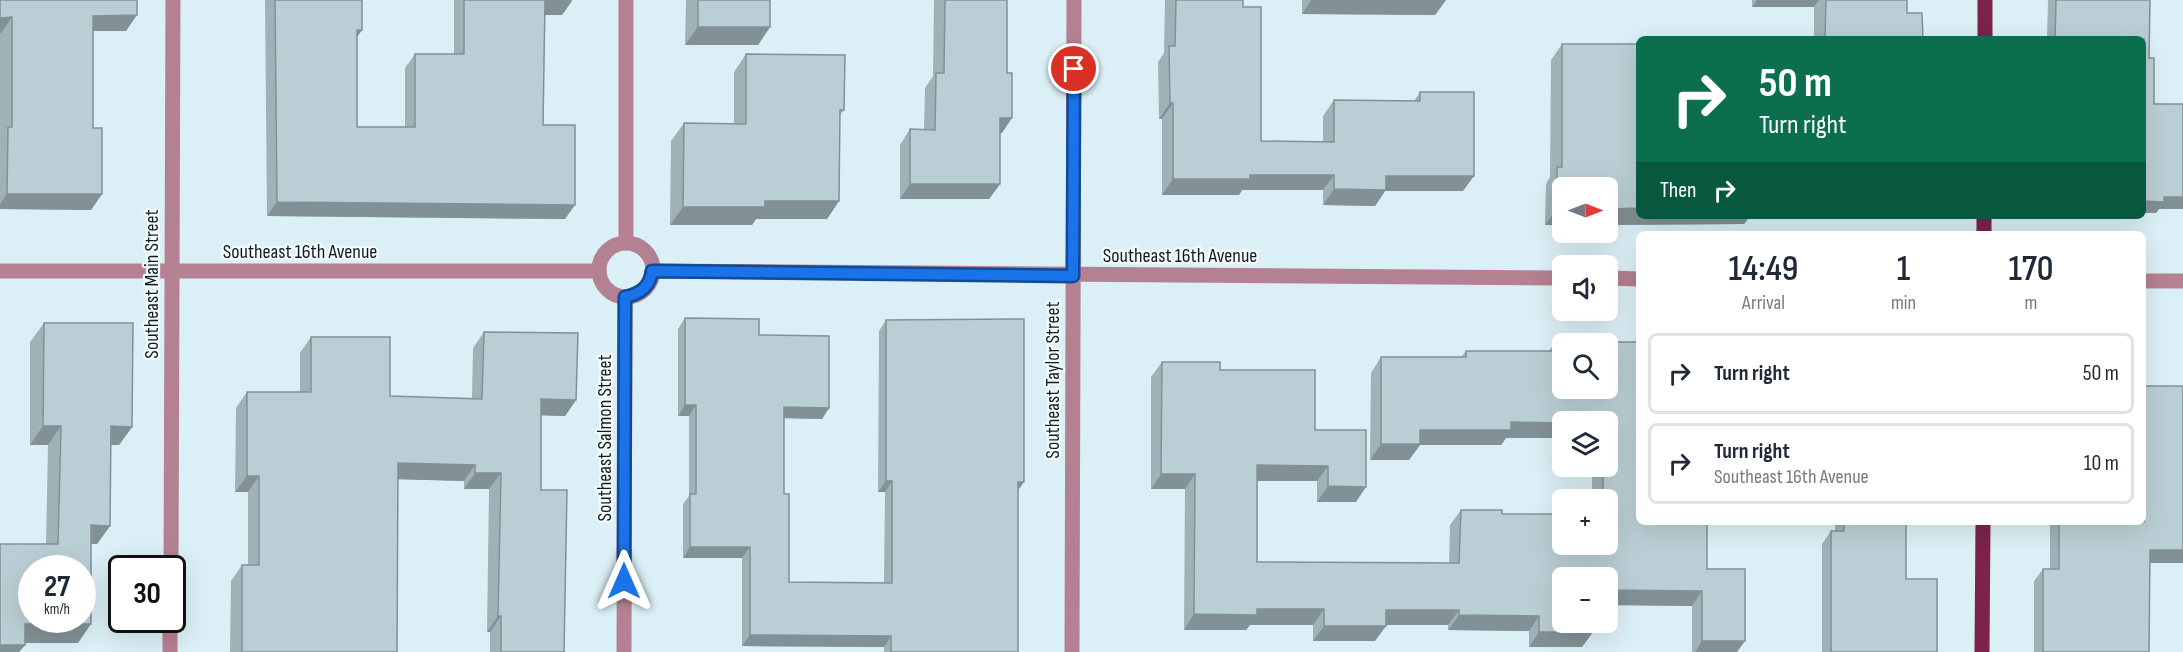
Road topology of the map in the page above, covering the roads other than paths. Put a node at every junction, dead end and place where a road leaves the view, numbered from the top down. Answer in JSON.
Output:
{"nodes":[{"id":1,"x":173,"y":0,"type":"edge"},
{"id":2,"x":626,"y":0,"type":"edge"},
{"id":3,"x":1074,"y":0,"type":"edge"},
{"id":4,"x":1985,"y":0,"type":"edge"},
{"id":5,"x":1985,"y":36,"type":"edge"},
{"id":6,"x":626,"y":243,"type":"junction"},
{"id":7,"x":0,"y":271,"type":"edge"},
{"id":8,"x":599,"y":271,"type":"junction"},
{"id":9,"x":652,"y":271,"type":"junction"},
{"id":10,"x":172,"y":272,"type":"junction"},
{"id":11,"x":1073,"y":276,"type":"junction"},
{"id":12,"x":1552,"y":278,"type":"edge"},
{"id":13,"x":1618,"y":278,"type":"edge"},
{"id":14,"x":1636,"y":279,"type":"edge"},
{"id":15,"x":2146,"y":281,"type":"edge"},
{"id":16,"x":2183,"y":281,"type":"edge"},
{"id":17,"x":625,"y":297,"type":"junction"},
{"id":18,"x":1983,"y":525,"type":"edge"},
{"id":19,"x":171,"y":555,"type":"edge"},
{"id":20,"x":170,"y":633,"type":"edge"},
{"id":21,"x":170,"y":652,"type":"edge"},
{"id":22,"x":624,"y":652,"type":"edge"},
{"id":23,"x":1072,"y":652,"type":"edge"},
{"id":24,"x":1982,"y":652,"type":"edge"}],
"edges":[{"from":1,"to":10,"type":"street","name":"Southeast Main Street"},
{"from":2,"to":6,"type":"street"},
{"from":3,"to":11,"type":"street","name":"Southeast Taylor Street"},
{"from":4,"to":5,"type":"main road"},
{"from":6,"to":8,"type":"street"},
{"from":6,"to":9,"type":"street"},
{"from":7,"to":10,"type":"street","name":"Southeast 16th Avenue"},
{"from":8,"to":10,"type":"street","name":"Southeast 16th Avenue"},
{"from":8,"to":17,"type":"street"},
{"from":9,"to":11,"type":"street","name":"Southeast 16th Avenue"},
{"from":9,"to":17,"type":"street"},
{"from":10,"to":19,"type":"street","name":"Southeast Main Street"},
{"from":11,"to":12,"type":"street","name":"Southeast 16th Avenue"},
{"from":11,"to":23,"type":"street","name":"Southeast Taylor Street"},
{"from":13,"to":14,"type":"street"},
{"from":15,"to":16,"type":"street"},
{"from":17,"to":22,"type":"street","name":"Southeast Salmon Street"},
{"from":18,"to":24,"type":"main road"},
{"from":20,"to":21,"type":"street"}]}
